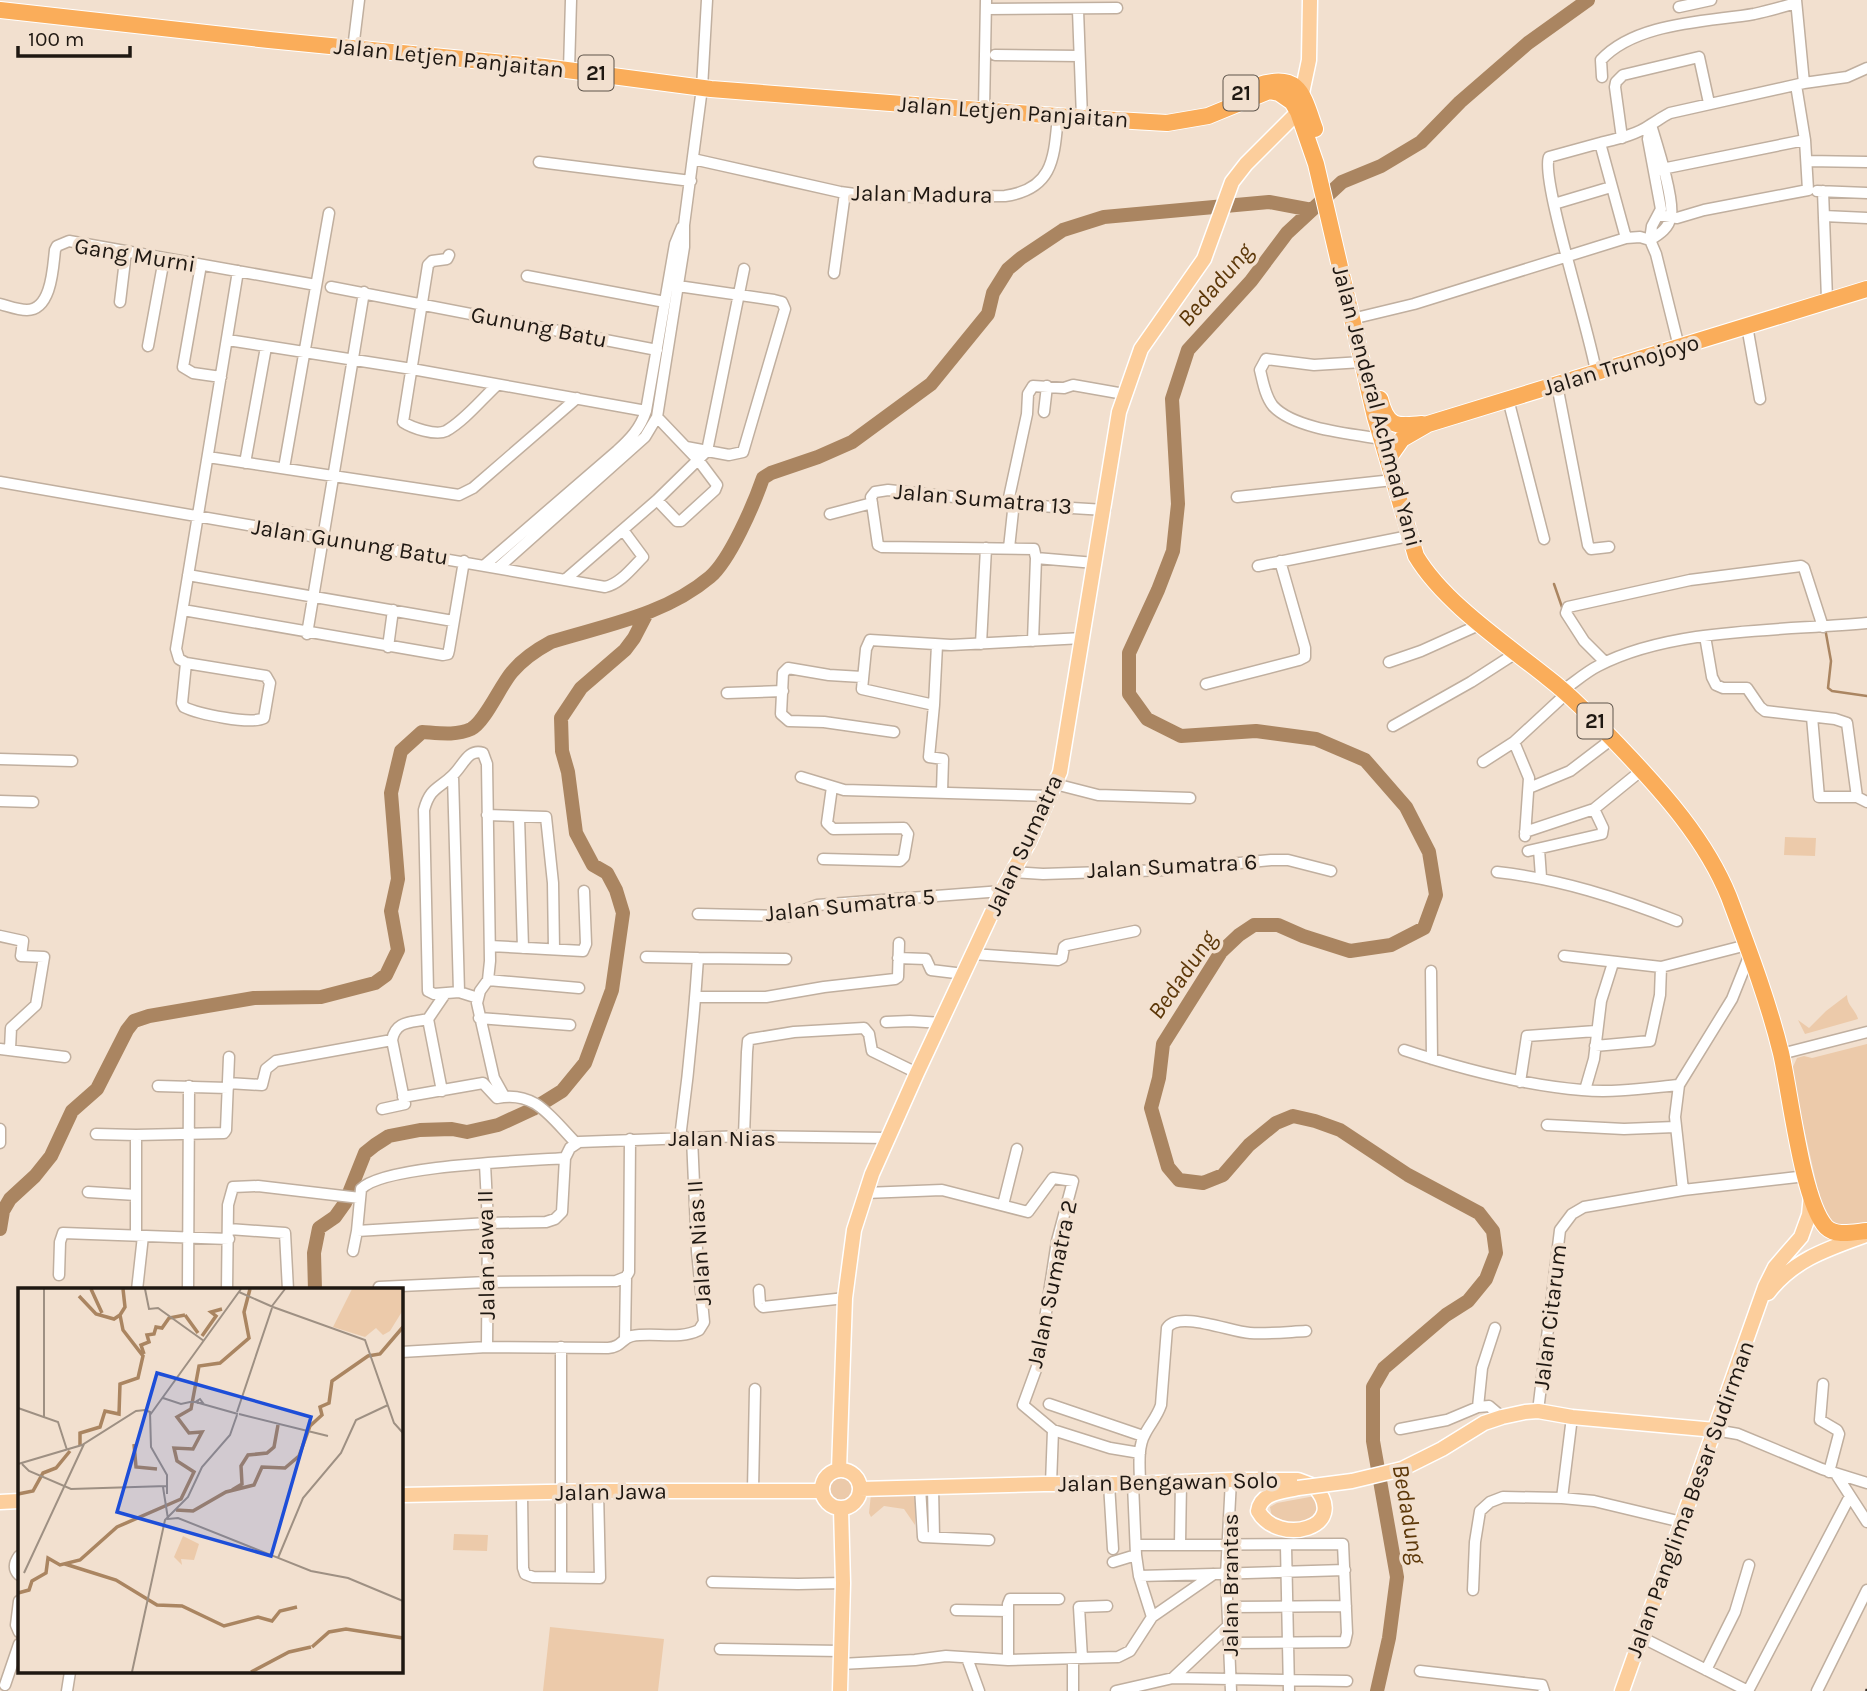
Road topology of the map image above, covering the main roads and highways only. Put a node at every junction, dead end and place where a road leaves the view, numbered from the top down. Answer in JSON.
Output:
{"nodes":[{"id":1,"x":1309,"y":7,"type":"edge"},
{"id":2,"x":0,"y":10,"type":"edge"},
{"id":3,"x":1295,"y":103,"type":"junction"},
{"id":4,"x":1192,"y":120,"type":"junction"},
{"id":5,"x":1340,"y":244,"type":"junction"},
{"id":6,"x":1867,"y":289,"type":"edge"},
{"id":7,"x":1428,"y":424,"type":"junction"},
{"id":8,"x":1388,"y":459,"type":"junction"},
{"id":9,"x":1811,"y":1194,"type":"junction"},
{"id":10,"x":1867,"y":1233,"type":"edge"},
{"id":11,"x":1758,"y":1307,"type":"junction"},
{"id":12,"x":1715,"y":1430,"type":"junction"},
{"id":13,"x":839,"y":1470,"type":"junction"},
{"id":14,"x":860,"y":1489,"type":"junction"},
{"id":15,"x":821,"y":1492,"type":"junction"},
{"id":16,"x":402,"y":1495,"type":"edge"},
{"id":17,"x":841,"y":1508,"type":"junction"},
{"id":18,"x":840,"y":1691,"type":"edge"},
{"id":19,"x":1622,"y":1691,"type":"edge"}],
"edges":[{"from":1,"to":3,"type":"main road"},
{"from":2,"to":4,"type":"highway","name":"Jalan Letjen Panjaitan","number":"21"},
{"from":3,"to":4,"type":"highway","number":"21"},
{"from":3,"to":4,"type":"highway","number":"21"},
{"from":3,"to":5,"type":"highway","name":"Jalan Jenderal Achmad Yani","number":"21"},
{"from":3,"to":13,"type":"main road","name":"Jalan Sumatra"},
{"from":5,"to":7,"type":"highway","name":"Jalan Jenderal Achmad Yani","number":"21"},
{"from":5,"to":8,"type":"highway","name":"Jalan Jenderal Achmad Yani","number":"21"},
{"from":6,"to":7,"type":"highway","name":"Jalan Trunojoyo","number":"21"},
{"from":7,"to":8,"type":"highway","name":"Jalan Trunojoyo","number":"21"},
{"from":8,"to":9,"type":"highway","name":"Jalan Jenderal Achmad Yani","number":"21"},
{"from":9,"to":10,"type":"highway","number":"21"},
{"from":9,"to":11,"type":"main road","name":"Jalan Panglima Besar Sudirman"},
{"from":10,"to":11,"type":"main road","name":"Jalan Panglima Besar Sudirman"},
{"from":11,"to":12,"type":"main road","name":"Jalan Panglima Besar Sudirman"},
{"from":12,"to":14,"type":"main road","name":"Jalan Bengawan Solo","bridge":true},
{"from":12,"to":19,"type":"main road","name":"Jalan Panglima Besar Sudirman"},
{"from":13,"to":14,"type":"main road"},
{"from":13,"to":15,"type":"main road"},
{"from":14,"to":17,"type":"main road"},
{"from":15,"to":16,"type":"main road","name":"Jalan Jawa"},
{"from":15,"to":17,"type":"main road"},
{"from":17,"to":18,"type":"main road"}]}
